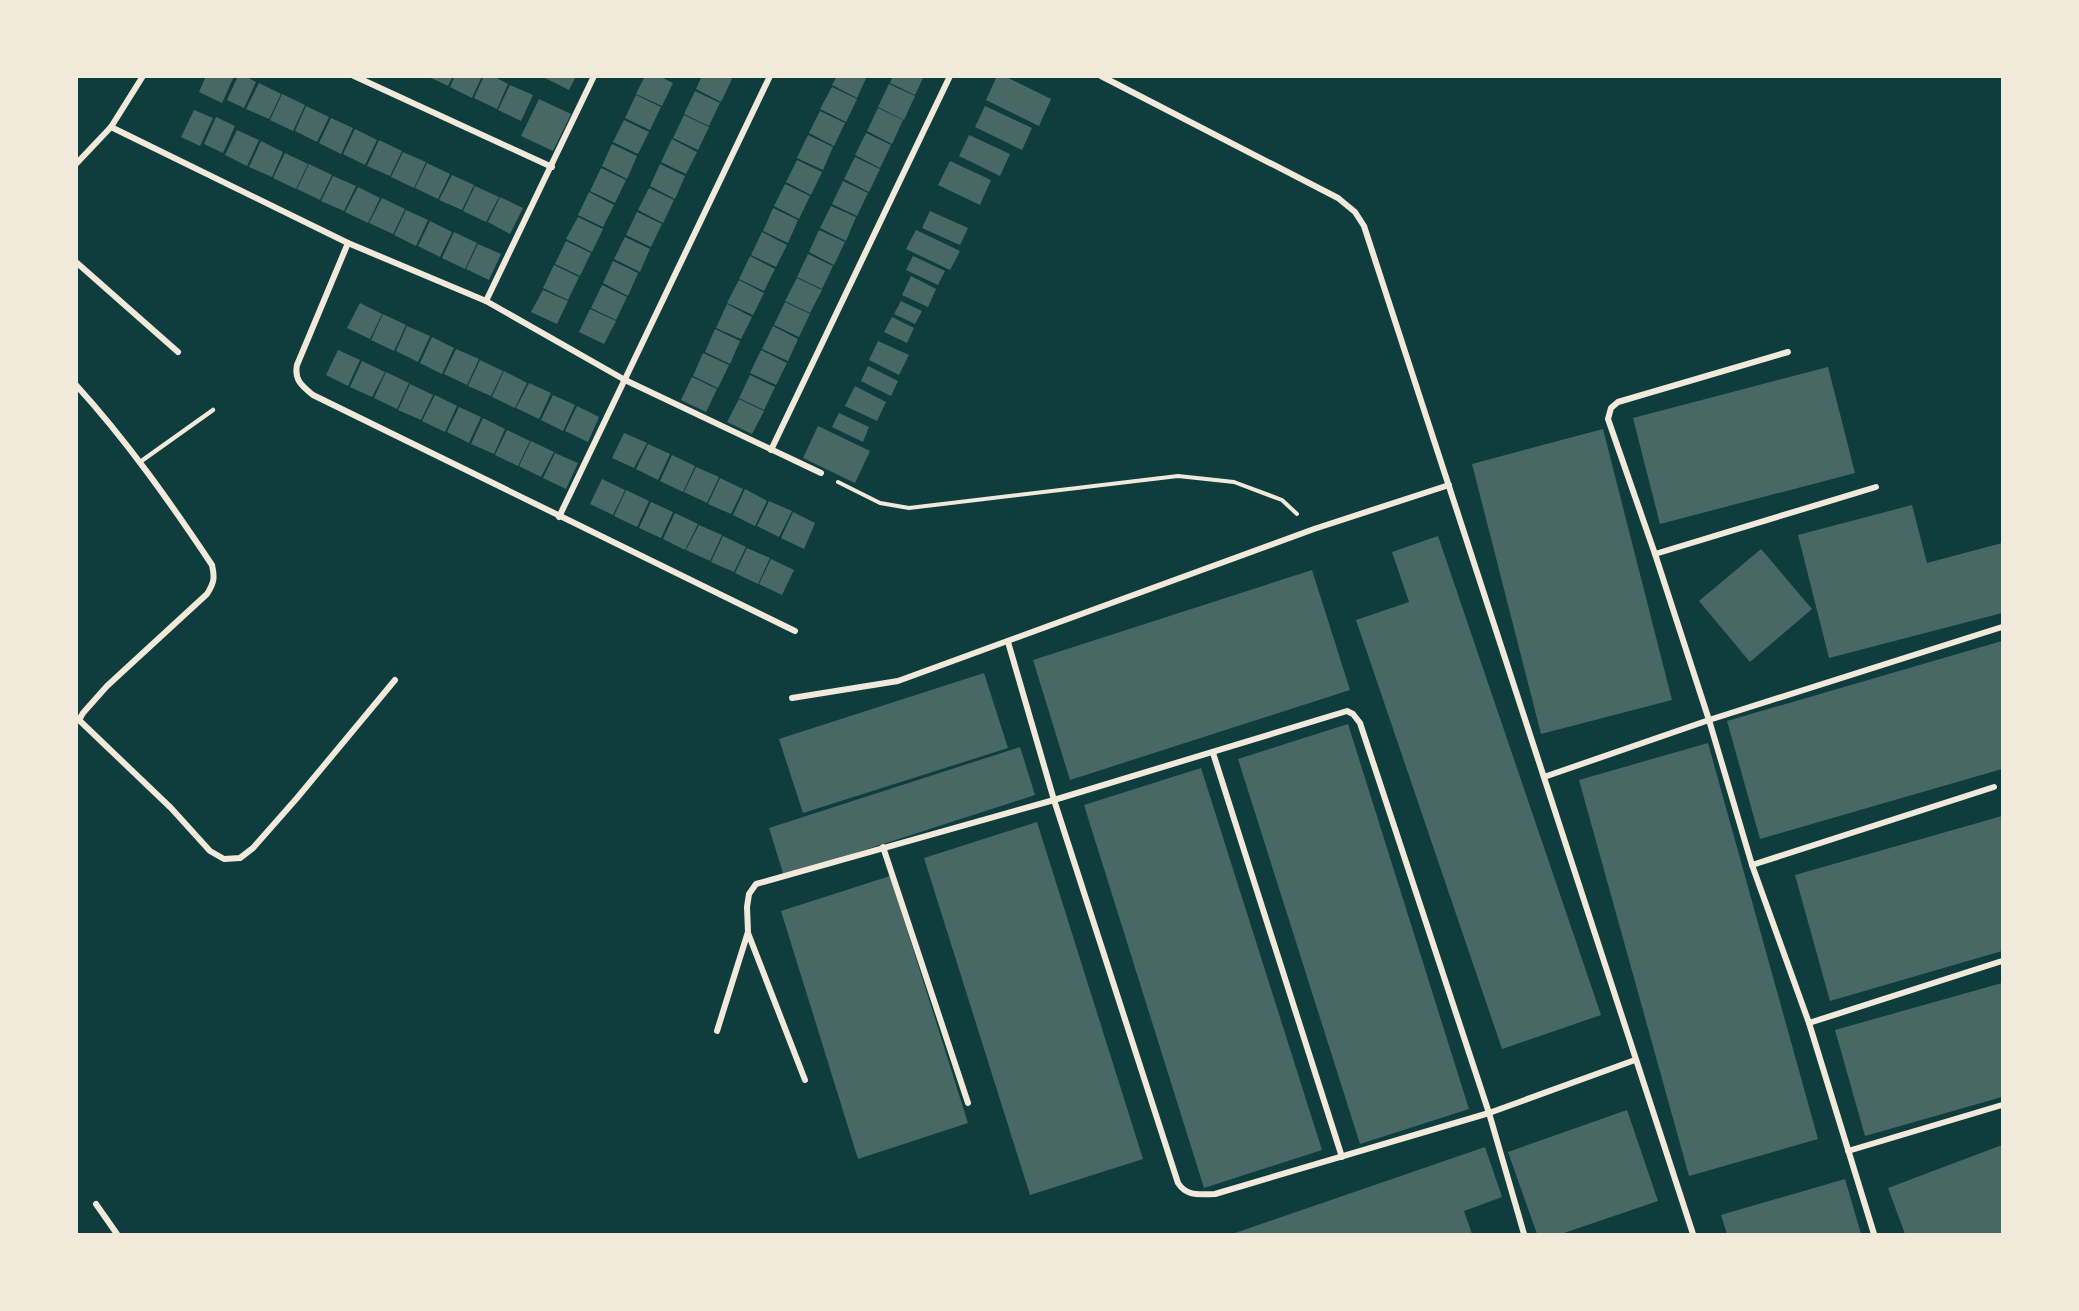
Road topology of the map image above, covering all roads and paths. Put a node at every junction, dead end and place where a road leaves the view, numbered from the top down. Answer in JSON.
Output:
{"nodes":[{"id":1,"x":143,"y":76,"type":"edge"},
{"id":2,"x":354,"y":76,"type":"edge"},
{"id":3,"x":594,"y":76,"type":"edge"},
{"id":4,"x":770,"y":76,"type":"edge"},
{"id":5,"x":950,"y":76,"type":"edge"},
{"id":6,"x":1101,"y":76,"type":"edge"},
{"id":7,"x":111,"y":127,"type":"junction"},
{"id":8,"x":76,"y":164,"type":"edge"},
{"id":9,"x":552,"y":166,"type":"junction"},
{"id":10,"x":348,"y":243,"type":"junction"},
{"id":11,"x":76,"y":262,"type":"edge"},
{"id":12,"x":486,"y":301,"type":"junction"},
{"id":13,"x":1788,"y":351,"type":"dead end"},
{"id":14,"x":178,"y":352,"type":"dead end"},
{"id":15,"x":625,"y":380,"type":"junction"},
{"id":16,"x":76,"y":385,"type":"edge"},
{"id":17,"x":213,"y":410,"type":"dead end"},
{"id":18,"x":771,"y":450,"type":"junction"},
{"id":19,"x":140,"y":462,"type":"junction"},
{"id":20,"x":821,"y":473,"type":"joint"},
{"id":21,"x":1449,"y":485,"type":"junction"},
{"id":22,"x":1876,"y":487,"type":"dead end"},
{"id":23,"x":560,"y":517,"type":"junction"},
{"id":24,"x":1314,"y":529,"type":"junction"},
{"id":25,"x":1655,"y":554,"type":"junction"},
{"id":26,"x":2002,"y":627,"type":"edge"},
{"id":27,"x":795,"y":631,"type":"dead end"},
{"id":28,"x":1008,"y":642,"type":"junction"},
{"id":29,"x":395,"y":680,"type":"dead end"},
{"id":30,"x":792,"y":698,"type":"dead end"},
{"id":31,"x":1709,"y":720,"type":"junction"},
{"id":32,"x":1213,"y":753,"type":"junction"},
{"id":33,"x":1544,"y":777,"type":"junction"},
{"id":34,"x":1994,"y":787,"type":"dead end"},
{"id":35,"x":1054,"y":800,"type":"junction"},
{"id":36,"x":883,"y":848,"type":"junction"},
{"id":37,"x":1752,"y":865,"type":"junction"},
{"id":38,"x":748,"y":932,"type":"junction"},
{"id":39,"x":2002,"y":961,"type":"edge"},
{"id":40,"x":1809,"y":1023,"type":"junction"},
{"id":41,"x":717,"y":1031,"type":"dead end"},
{"id":42,"x":1635,"y":1060,"type":"junction"},
{"id":43,"x":805,"y":1080,"type":"dead end"},
{"id":44,"x":968,"y":1103,"type":"dead end"},
{"id":45,"x":2002,"y":1105,"type":"edge"},
{"id":46,"x":1489,"y":1113,"type":"junction"},
{"id":47,"x":1848,"y":1151,"type":"junction"},
{"id":48,"x":1342,"y":1157,"type":"junction"},
{"id":49,"x":96,"y":1204,"type":"dead end"},
{"id":50,"x":117,"y":1234,"type":"edge"},
{"id":51,"x":1524,"y":1234,"type":"edge"},
{"id":52,"x":1693,"y":1234,"type":"edge"},
{"id":53,"x":1874,"y":1234,"type":"edge"}],
"edges":[{"from":1,"to":7,"type":"street"},
{"from":2,"to":9,"type":"street"},
{"from":3,"to":9,"type":"street"},
{"from":4,"to":15,"type":"street"},
{"from":5,"to":18,"type":"street"},
{"from":6,"to":21,"type":"street"},
{"from":7,"to":8,"type":"street"},
{"from":7,"to":10,"type":"street"},
{"from":9,"to":12,"type":"street"},
{"from":10,"to":12,"type":"street"},
{"from":10,"to":23,"type":"street"},
{"from":11,"to":14,"type":"street"},
{"from":12,"to":15,"type":"street"},
{"from":13,"to":25,"type":"street"},
{"from":15,"to":18,"type":"street"},
{"from":15,"to":23,"type":"street"},
{"from":16,"to":19,"type":"street"},
{"from":17,"to":19,"type":"lane"},
{"from":18,"to":20,"type":"street"},
{"from":19,"to":29,"type":"street"},
{"from":20,"to":24,"type":"path"},
{"from":21,"to":24,"type":"street"},
{"from":21,"to":33,"type":"street"},
{"from":22,"to":25,"type":"street"},
{"from":23,"to":27,"type":"street"},
{"from":24,"to":28,"type":"street"},
{"from":25,"to":31,"type":"street"},
{"from":26,"to":31,"type":"street"},
{"from":28,"to":30,"type":"street"},
{"from":28,"to":35,"type":"street"},
{"from":31,"to":33,"type":"street"},
{"from":31,"to":37,"type":"street"},
{"from":32,"to":35,"type":"street"},
{"from":32,"to":46,"type":"street"},
{"from":32,"to":48,"type":"street"},
{"from":33,"to":42,"type":"street"},
{"from":34,"to":37,"type":"street"},
{"from":35,"to":36,"type":"street"},
{"from":35,"to":48,"type":"street"},
{"from":36,"to":38,"type":"street"},
{"from":36,"to":44,"type":"street"},
{"from":37,"to":40,"type":"street"},
{"from":38,"to":41,"type":"street"},
{"from":38,"to":43,"type":"street"},
{"from":39,"to":40,"type":"street"},
{"from":40,"to":47,"type":"street"},
{"from":42,"to":46,"type":"street"},
{"from":42,"to":52,"type":"street"},
{"from":45,"to":47,"type":"street"},
{"from":46,"to":48,"type":"street"},
{"from":46,"to":51,"type":"street"},
{"from":47,"to":53,"type":"street"},
{"from":49,"to":50,"type":"street"}]}
